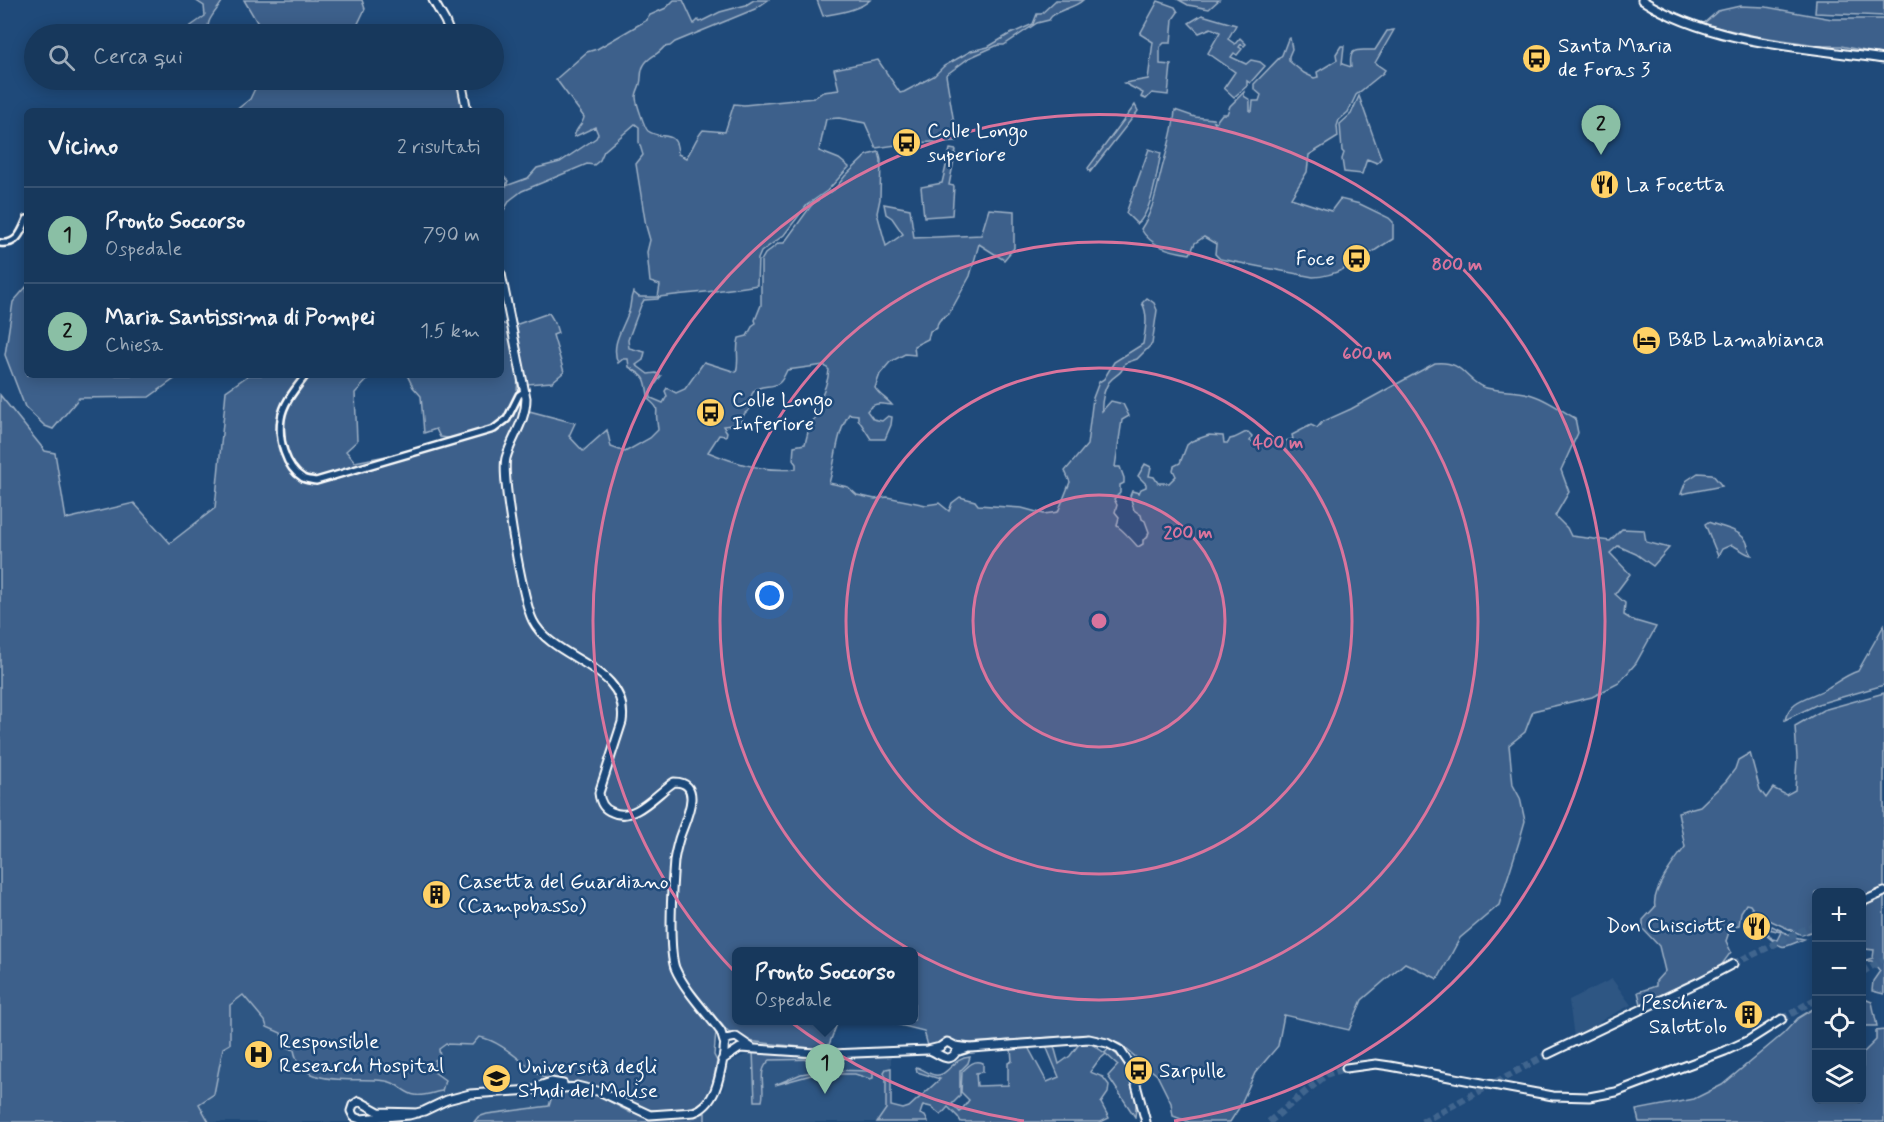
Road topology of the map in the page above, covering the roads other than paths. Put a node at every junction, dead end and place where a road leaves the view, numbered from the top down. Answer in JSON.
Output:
{"nodes":[{"id":1,"x":434,"y":0,"type":"edge"},
{"id":2,"x":1642,"y":0,"type":"edge"},
{"id":3,"x":446,"y":24,"type":"edge"},
{"id":4,"x":1884,"y":59,"type":"edge"},
{"id":5,"x":463,"y":90,"type":"edge"},
{"id":6,"x":466,"y":108,"type":"edge"},
{"id":7,"x":24,"y":226,"type":"edge"},
{"id":8,"x":0,"y":243,"type":"edge"},
{"id":9,"x":504,"y":289,"type":"edge"},
{"id":10,"x":304,"y":378,"type":"edge"},
{"id":11,"x":525,"y":391,"type":"junction"},
{"id":12,"x":1884,"y":892,"type":"edge"},
{"id":13,"x":1866,"y":900,"type":"edge"},
{"id":14,"x":1733,"y":964,"type":"tunnel mouth"},
{"id":15,"x":1782,"y":1019,"type":"tunnel mouth"},
{"id":16,"x":721,"y":1032,"type":"junction"},
{"id":17,"x":735,"y":1038,"type":"junction"},
{"id":18,"x":724,"y":1045,"type":"junction"},
{"id":19,"x":740,"y":1048,"type":"junction"},
{"id":20,"x":752,"y":1048,"type":"junction"},
{"id":21,"x":955,"y":1049,"type":"junction"},
{"id":22,"x":940,"y":1050,"type":"junction"},
{"id":23,"x":732,"y":1053,"type":"junction"},
{"id":24,"x":1548,"y":1054,"type":"tunnel mouth"},
{"id":25,"x":722,"y":1060,"type":"junction"},
{"id":26,"x":1346,"y":1068,"type":"tunnel mouth"},
{"id":27,"x":365,"y":1103,"type":"junction"},
{"id":28,"x":418,"y":1113,"type":"junction"},
{"id":29,"x":364,"y":1118,"type":"junction"},
{"id":30,"x":1146,"y":1122,"type":"edge"}],
"edges":[{"from":1,"to":3,"type":"main road"},
{"from":2,"to":4,"type":"main road"},
{"from":5,"to":6,"type":"main road"},
{"from":7,"to":8,"type":"street"},
{"from":9,"to":11,"type":"main road"},
{"from":10,"to":11,"type":"street"},
{"from":11,"to":16,"type":"main road"},
{"from":12,"to":13,"type":"main road"},
{"from":14,"to":24,"type":"main road"},
{"from":15,"to":26,"type":"main road"},
{"from":16,"to":17,"type":"main road"},
{"from":16,"to":18,"type":"main road"},
{"from":17,"to":18,"type":"main road"},
{"from":17,"to":19,"type":"main road"},
{"from":17,"to":20,"type":"main road"},
{"from":18,"to":23,"type":"main road"},
{"from":18,"to":25,"type":"main road"},
{"from":19,"to":20,"type":"main road"},
{"from":19,"to":23,"type":"main road"},
{"from":20,"to":22,"type":"main road"},
{"from":21,"to":22,"type":"main road"},
{"from":21,"to":22,"type":"main road"},
{"from":21,"to":30,"type":"main road"},
{"from":23,"to":25,"type":"main road"},
{"from":25,"to":28,"type":"main road"},
{"from":27,"to":28,"type":"main road"},
{"from":27,"to":29,"type":"main road"},
{"from":27,"to":29,"type":"main road"},
{"from":28,"to":29,"type":"main road"}]}
